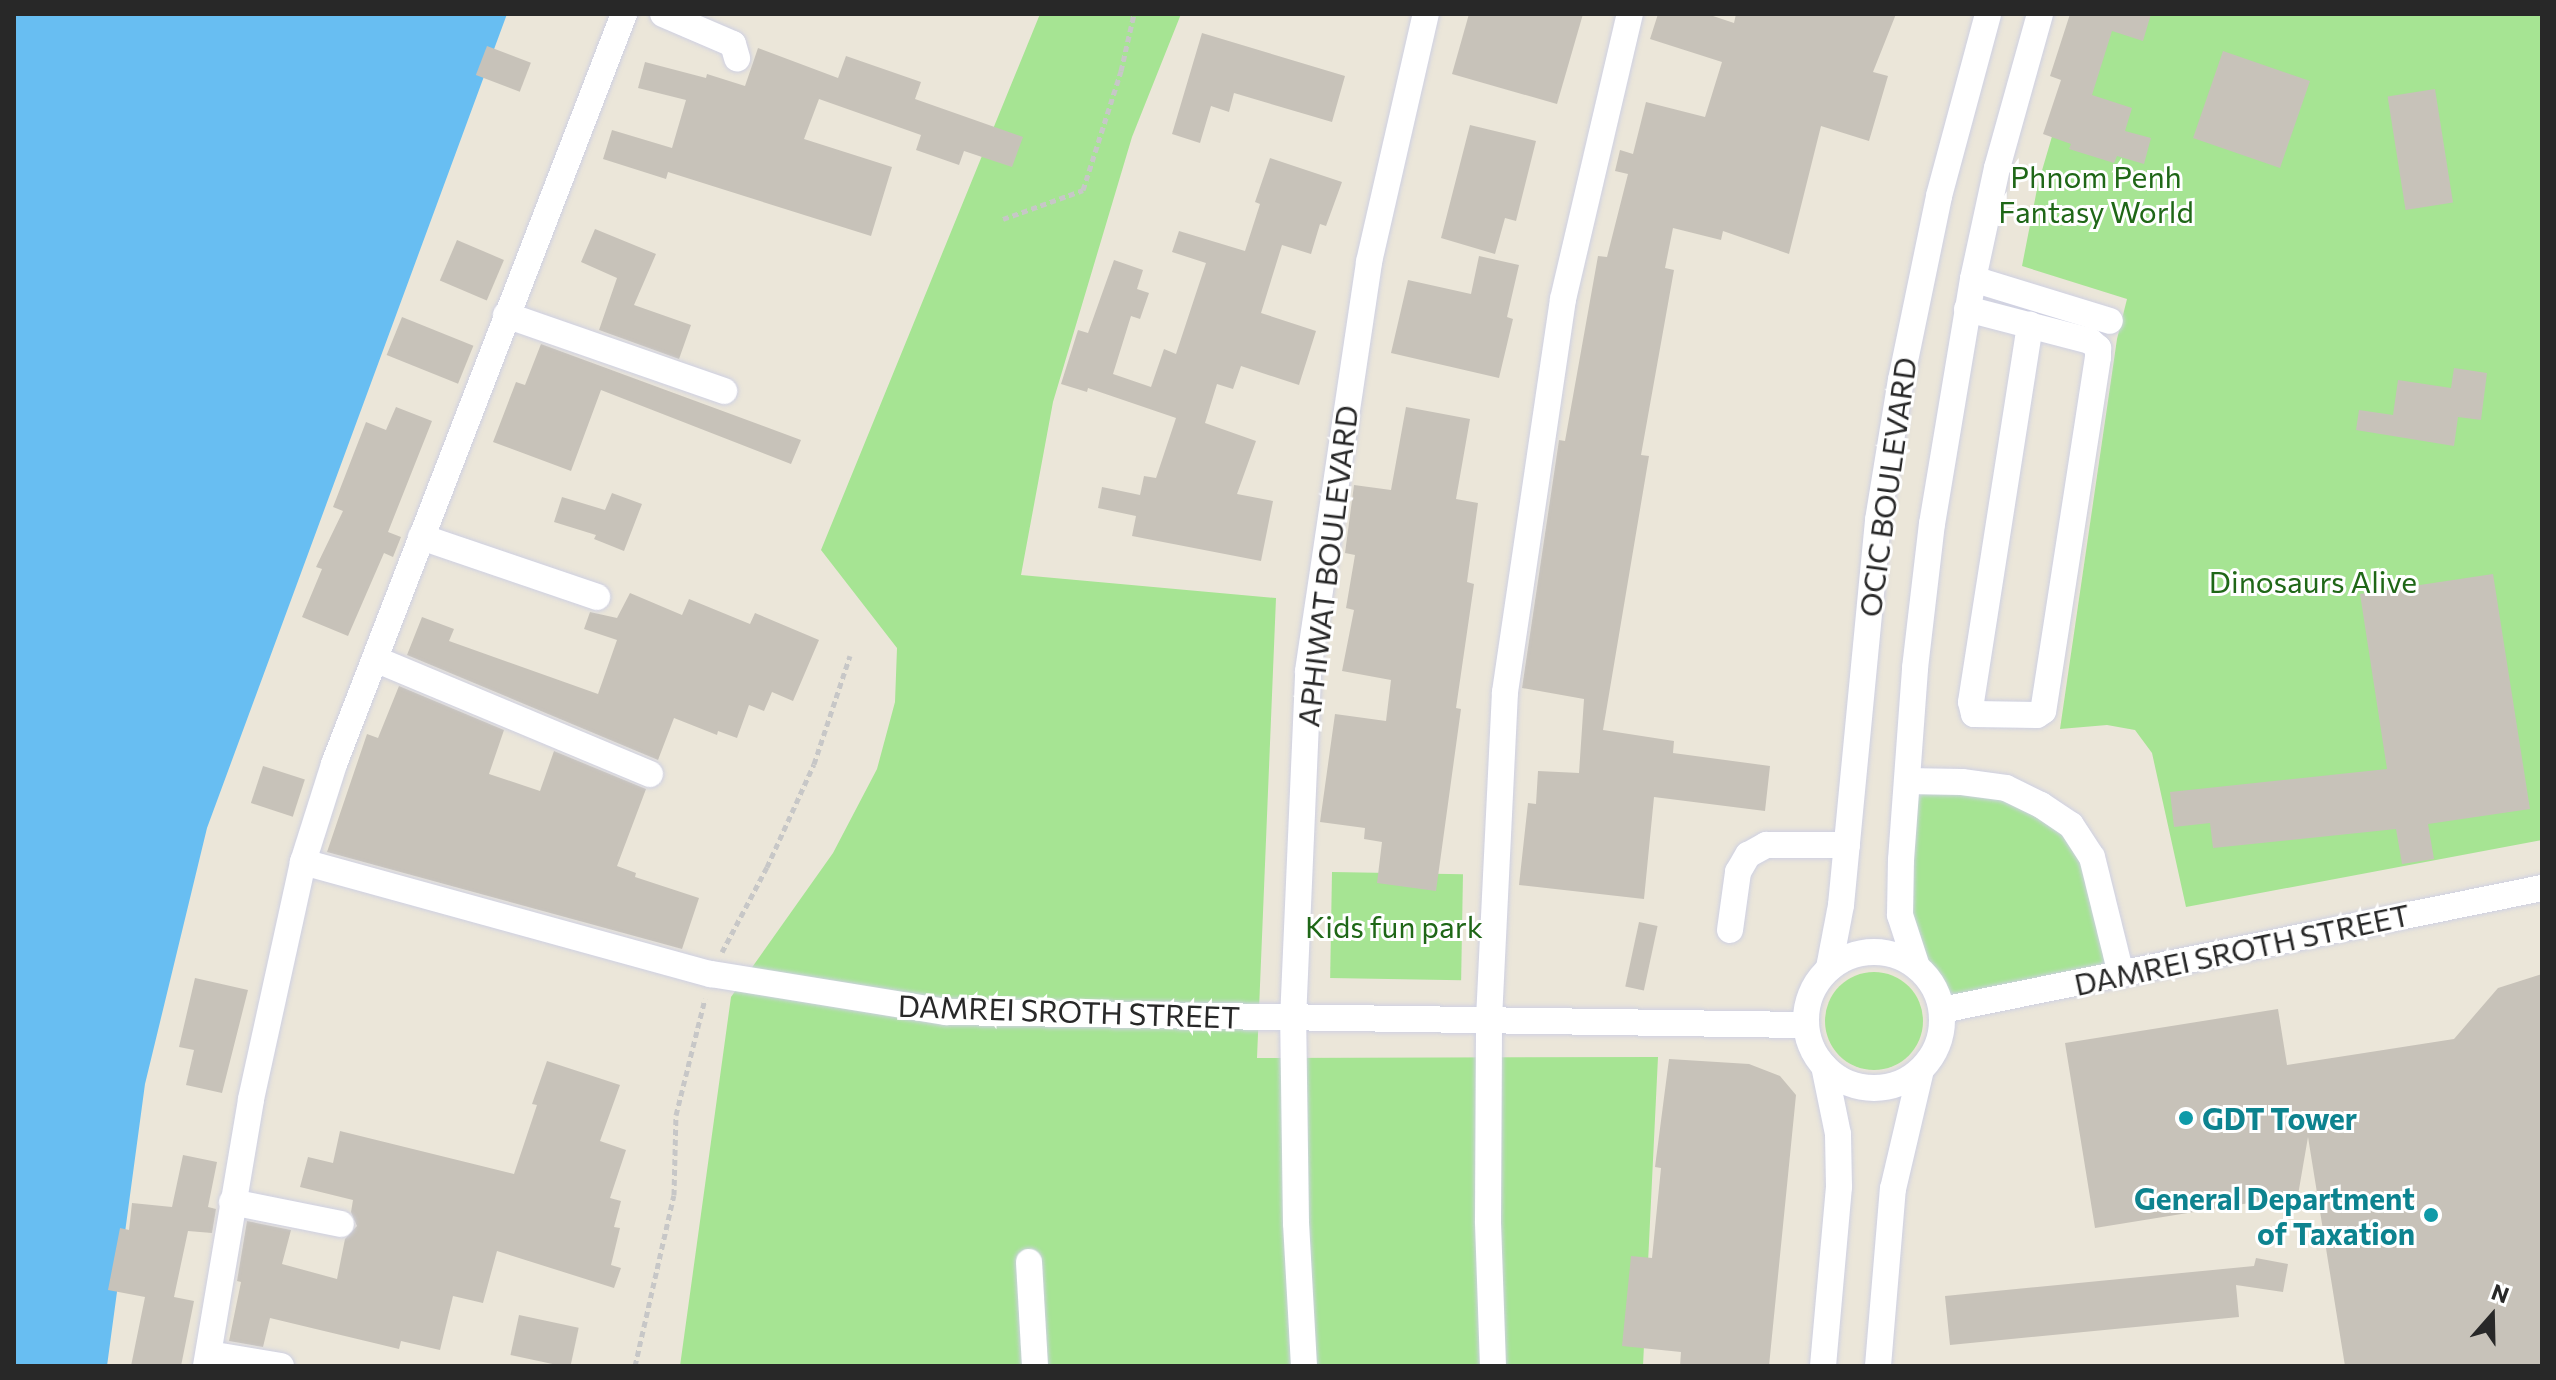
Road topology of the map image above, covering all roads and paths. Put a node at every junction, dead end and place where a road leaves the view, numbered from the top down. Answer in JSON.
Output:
{"nodes":[{"id":1,"x":624,"y":14,"type":"edge"},
{"id":2,"x":663,"y":14,"type":"edge"},
{"id":3,"x":1134,"y":14,"type":"edge"},
{"id":4,"x":1426,"y":14,"type":"edge"},
{"id":5,"x":1630,"y":14,"type":"edge"},
{"id":6,"x":1988,"y":14,"type":"edge"},
{"id":7,"x":2040,"y":14,"type":"edge"},
{"id":8,"x":737,"y":58,"type":"dead end"},
{"id":9,"x":1003,"y":219,"type":"dead end"},
{"id":10,"x":1973,"y":279,"type":"junction"},
{"id":11,"x":1967,"y":309,"type":"junction"},
{"id":12,"x":506,"y":315,"type":"junction"},
{"id":13,"x":2110,"y":321,"type":"dead end"},
{"id":14,"x":2030,"y":325,"type":"junction"},
{"id":15,"x":724,"y":391,"type":"dead end"},
{"id":16,"x":421,"y":537,"type":"junction"},
{"id":17,"x":597,"y":597,"type":"dead end"},
{"id":18,"x":850,"y":656,"type":"dead end"},
{"id":19,"x":375,"y":659,"type":"junction"},
{"id":20,"x":650,"y":774,"type":"dead end"},
{"id":21,"x":1907,"y":781,"type":"junction"},
{"id":22,"x":1847,"y":845,"type":"junction"},
{"id":23,"x":303,"y":862,"type":"junction"},
{"id":24,"x":2542,"y":888,"type":"edge"},
{"id":25,"x":1730,"y":930,"type":"dead end"},
{"id":26,"x":1917,"y":967,"type":"junction"},
{"id":27,"x":1829,"y":968,"type":"junction"},
{"id":28,"x":711,"y":974,"type":"junction"},
{"id":29,"x":2121,"y":974,"type":"junction"},
{"id":30,"x":1942,"y":1010,"type":"junction"},
{"id":31,"x":1489,"y":1019,"type":"junction"},
{"id":32,"x":1293,"y":1020,"type":"junction"},
{"id":33,"x":1806,"y":1025,"type":"junction"},
{"id":34,"x":1824,"y":1066,"type":"junction"},
{"id":35,"x":1921,"y":1070,"type":"junction"},
{"id":36,"x":232,"y":1202,"type":"junction"},
{"id":37,"x":341,"y":1224,"type":"dead end"},
{"id":38,"x":1029,"y":1262,"type":"dead end"},
{"id":39,"x":208,"y":1360,"type":"edge"},
{"id":40,"x":281,"y":1366,"type":"edge"},
{"id":41,"x":635,"y":1366,"type":"edge"},
{"id":42,"x":1035,"y":1366,"type":"edge"},
{"id":43,"x":1304,"y":1366,"type":"edge"},
{"id":44,"x":1493,"y":1366,"type":"edge"},
{"id":45,"x":1823,"y":1366,"type":"edge"},
{"id":46,"x":1878,"y":1366,"type":"edge"}],
"edges":[{"from":1,"to":12,"type":"street"},
{"from":2,"to":8,"type":"street"},
{"from":3,"to":9,"type":"path"},
{"from":4,"to":32,"type":"street","name":"APHIWAT BOULEVARD"},
{"from":5,"to":31,"type":"street"},
{"from":6,"to":22,"type":"street","name":"OCIC BOULEVARD"},
{"from":7,"to":10,"type":"street","name":"OCIC BOULEVARD"},
{"from":10,"to":11,"type":"street","name":"OCIC BOULEVARD"},
{"from":10,"to":13,"type":"street"},
{"from":11,"to":14,"type":"street"},
{"from":11,"to":21,"type":"street","name":"OCIC BOULEVARD"},
{"from":12,"to":15,"type":"street"},
{"from":12,"to":16,"type":"street"},
{"from":14,"to":14,"type":"street"},
{"from":16,"to":17,"type":"street"},
{"from":16,"to":19,"type":"street"},
{"from":18,"to":28,"type":"path"},
{"from":19,"to":20,"type":"street"},
{"from":19,"to":23,"type":"street"},
{"from":21,"to":26,"type":"street","name":"OCIC BOULEVARD"},
{"from":21,"to":29,"type":"street"},
{"from":22,"to":25,"type":"street"},
{"from":22,"to":27,"type":"street","name":"OCIC BOULEVARD"},
{"from":23,"to":28,"type":"street","name":"DAMREI SROTH STREET"},
{"from":23,"to":36,"type":"street"},
{"from":24,"to":29,"type":"street","name":"DAMREI SROTH STREET"},
{"from":26,"to":27,"type":"street"},
{"from":26,"to":30,"type":"street"},
{"from":27,"to":33,"type":"street"},
{"from":28,"to":32,"type":"street","name":"DAMREI SROTH STREET"},
{"from":28,"to":41,"type":"path"},
{"from":29,"to":30,"type":"street","name":"DAMREI SROTH STREET"},
{"from":30,"to":35,"type":"street"},
{"from":31,"to":32,"type":"street","name":"DAMREI SROTH STREET"},
{"from":31,"to":33,"type":"street","name":"DAMREI SROTH STREET"},
{"from":31,"to":44,"type":"street"},
{"from":32,"to":43,"type":"street","name":"APHIWAT BOULEVARD"},
{"from":33,"to":34,"type":"street"},
{"from":34,"to":35,"type":"street"},
{"from":34,"to":45,"type":"street"},
{"from":35,"to":46,"type":"street"},
{"from":36,"to":37,"type":"street"},
{"from":36,"to":39,"type":"street"},
{"from":38,"to":42,"type":"street"},
{"from":39,"to":40,"type":"street"}]}
